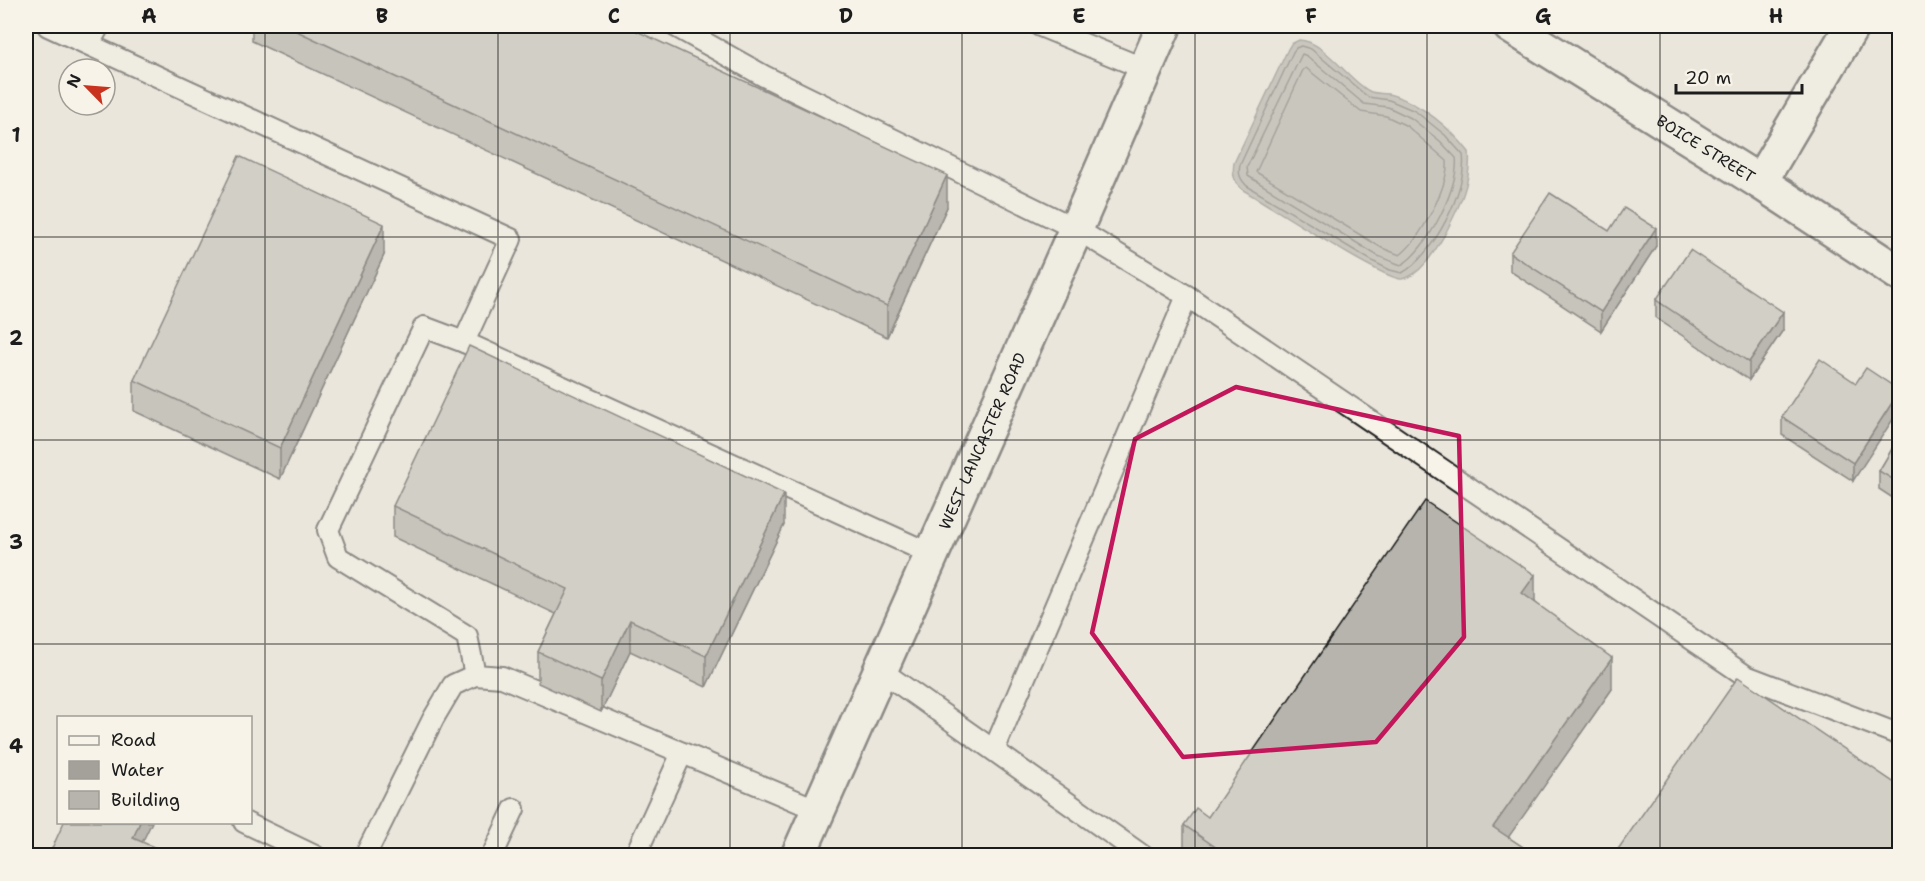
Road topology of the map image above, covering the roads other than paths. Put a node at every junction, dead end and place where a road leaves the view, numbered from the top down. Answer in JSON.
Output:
{"nodes":[{"id":1,"x":48,"y":26,"type":"edge"},
{"id":2,"x":99,"y":26,"type":"edge"},
{"id":3,"x":675,"y":26,"type":"edge"},
{"id":4,"x":1040,"y":26,"type":"edge"},
{"id":5,"x":1164,"y":26,"type":"edge"},
{"id":6,"x":1510,"y":26,"type":"edge"},
{"id":7,"x":1852,"y":26,"type":"edge"},
{"id":8,"x":89,"y":44,"type":"junction"},
{"id":9,"x":1145,"y":69,"type":"junction"},
{"id":10,"x":1760,"y":182,"type":"junction"},
{"id":11,"x":1076,"y":229,"type":"junction"},
{"id":12,"x":1899,"y":274,"type":"edge"},
{"id":13,"x":1187,"y":296,"type":"junction"},
{"id":14,"x":464,"y":342,"type":"junction"},
{"id":15,"x":931,"y":554,"type":"junction"},
{"id":16,"x":880,"y":670,"type":"junction"},
{"id":17,"x":475,"y":675,"type":"junction"},
{"id":18,"x":1899,"y":735,"type":"edge"},
{"id":19,"x":994,"y":750,"type":"junction"},
{"id":20,"x":682,"y":753,"type":"junction"},
{"id":21,"x":514,"y":809,"type":"dead end"},
{"id":22,"x":818,"y":810,"type":"junction"},
{"id":23,"x":248,"y":824,"type":"edge"},
{"id":24,"x":315,"y":855,"type":"edge"},
{"id":25,"x":365,"y":855,"type":"edge"},
{"id":26,"x":492,"y":855,"type":"edge"},
{"id":27,"x":635,"y":855,"type":"edge"},
{"id":28,"x":798,"y":855,"type":"edge"},
{"id":29,"x":1143,"y":855,"type":"edge"}],
"edges":[{"from":1,"to":8,"type":"lane"},
{"from":2,"to":8,"type":"lane"},
{"from":3,"to":11,"type":"lane"},
{"from":4,"to":9,"type":"lane"},
{"from":5,"to":9,"type":"street","name":"WEST LANCASTER ROAD"},
{"from":6,"to":10,"type":"street","name":"BOICE STREET"},
{"from":7,"to":10,"type":"street"},
{"from":8,"to":14,"type":"lane"},
{"from":9,"to":11,"type":"street","name":"WEST LANCASTER ROAD"},
{"from":10,"to":12,"type":"street","name":"BOICE STREET"},
{"from":11,"to":13,"type":"lane"},
{"from":11,"to":15,"type":"street","name":"WEST LANCASTER ROAD"},
{"from":13,"to":18,"type":"lane"},
{"from":13,"to":19,"type":"lane"},
{"from":14,"to":15,"type":"lane"},
{"from":14,"to":17,"type":"lane"},
{"from":15,"to":16,"type":"street","name":"WEST LANCASTER ROAD"},
{"from":16,"to":19,"type":"lane"},
{"from":16,"to":22,"type":"street","name":"WEST LANCASTER ROAD"},
{"from":17,"to":20,"type":"lane"},
{"from":17,"to":25,"type":"lane"},
{"from":19,"to":29,"type":"lane"},
{"from":20,"to":22,"type":"lane"},
{"from":20,"to":27,"type":"lane"},
{"from":21,"to":26,"type":"lane"},
{"from":22,"to":28,"type":"street","name":"WEST LANCASTER ROAD"},
{"from":23,"to":24,"type":"lane"}]}
